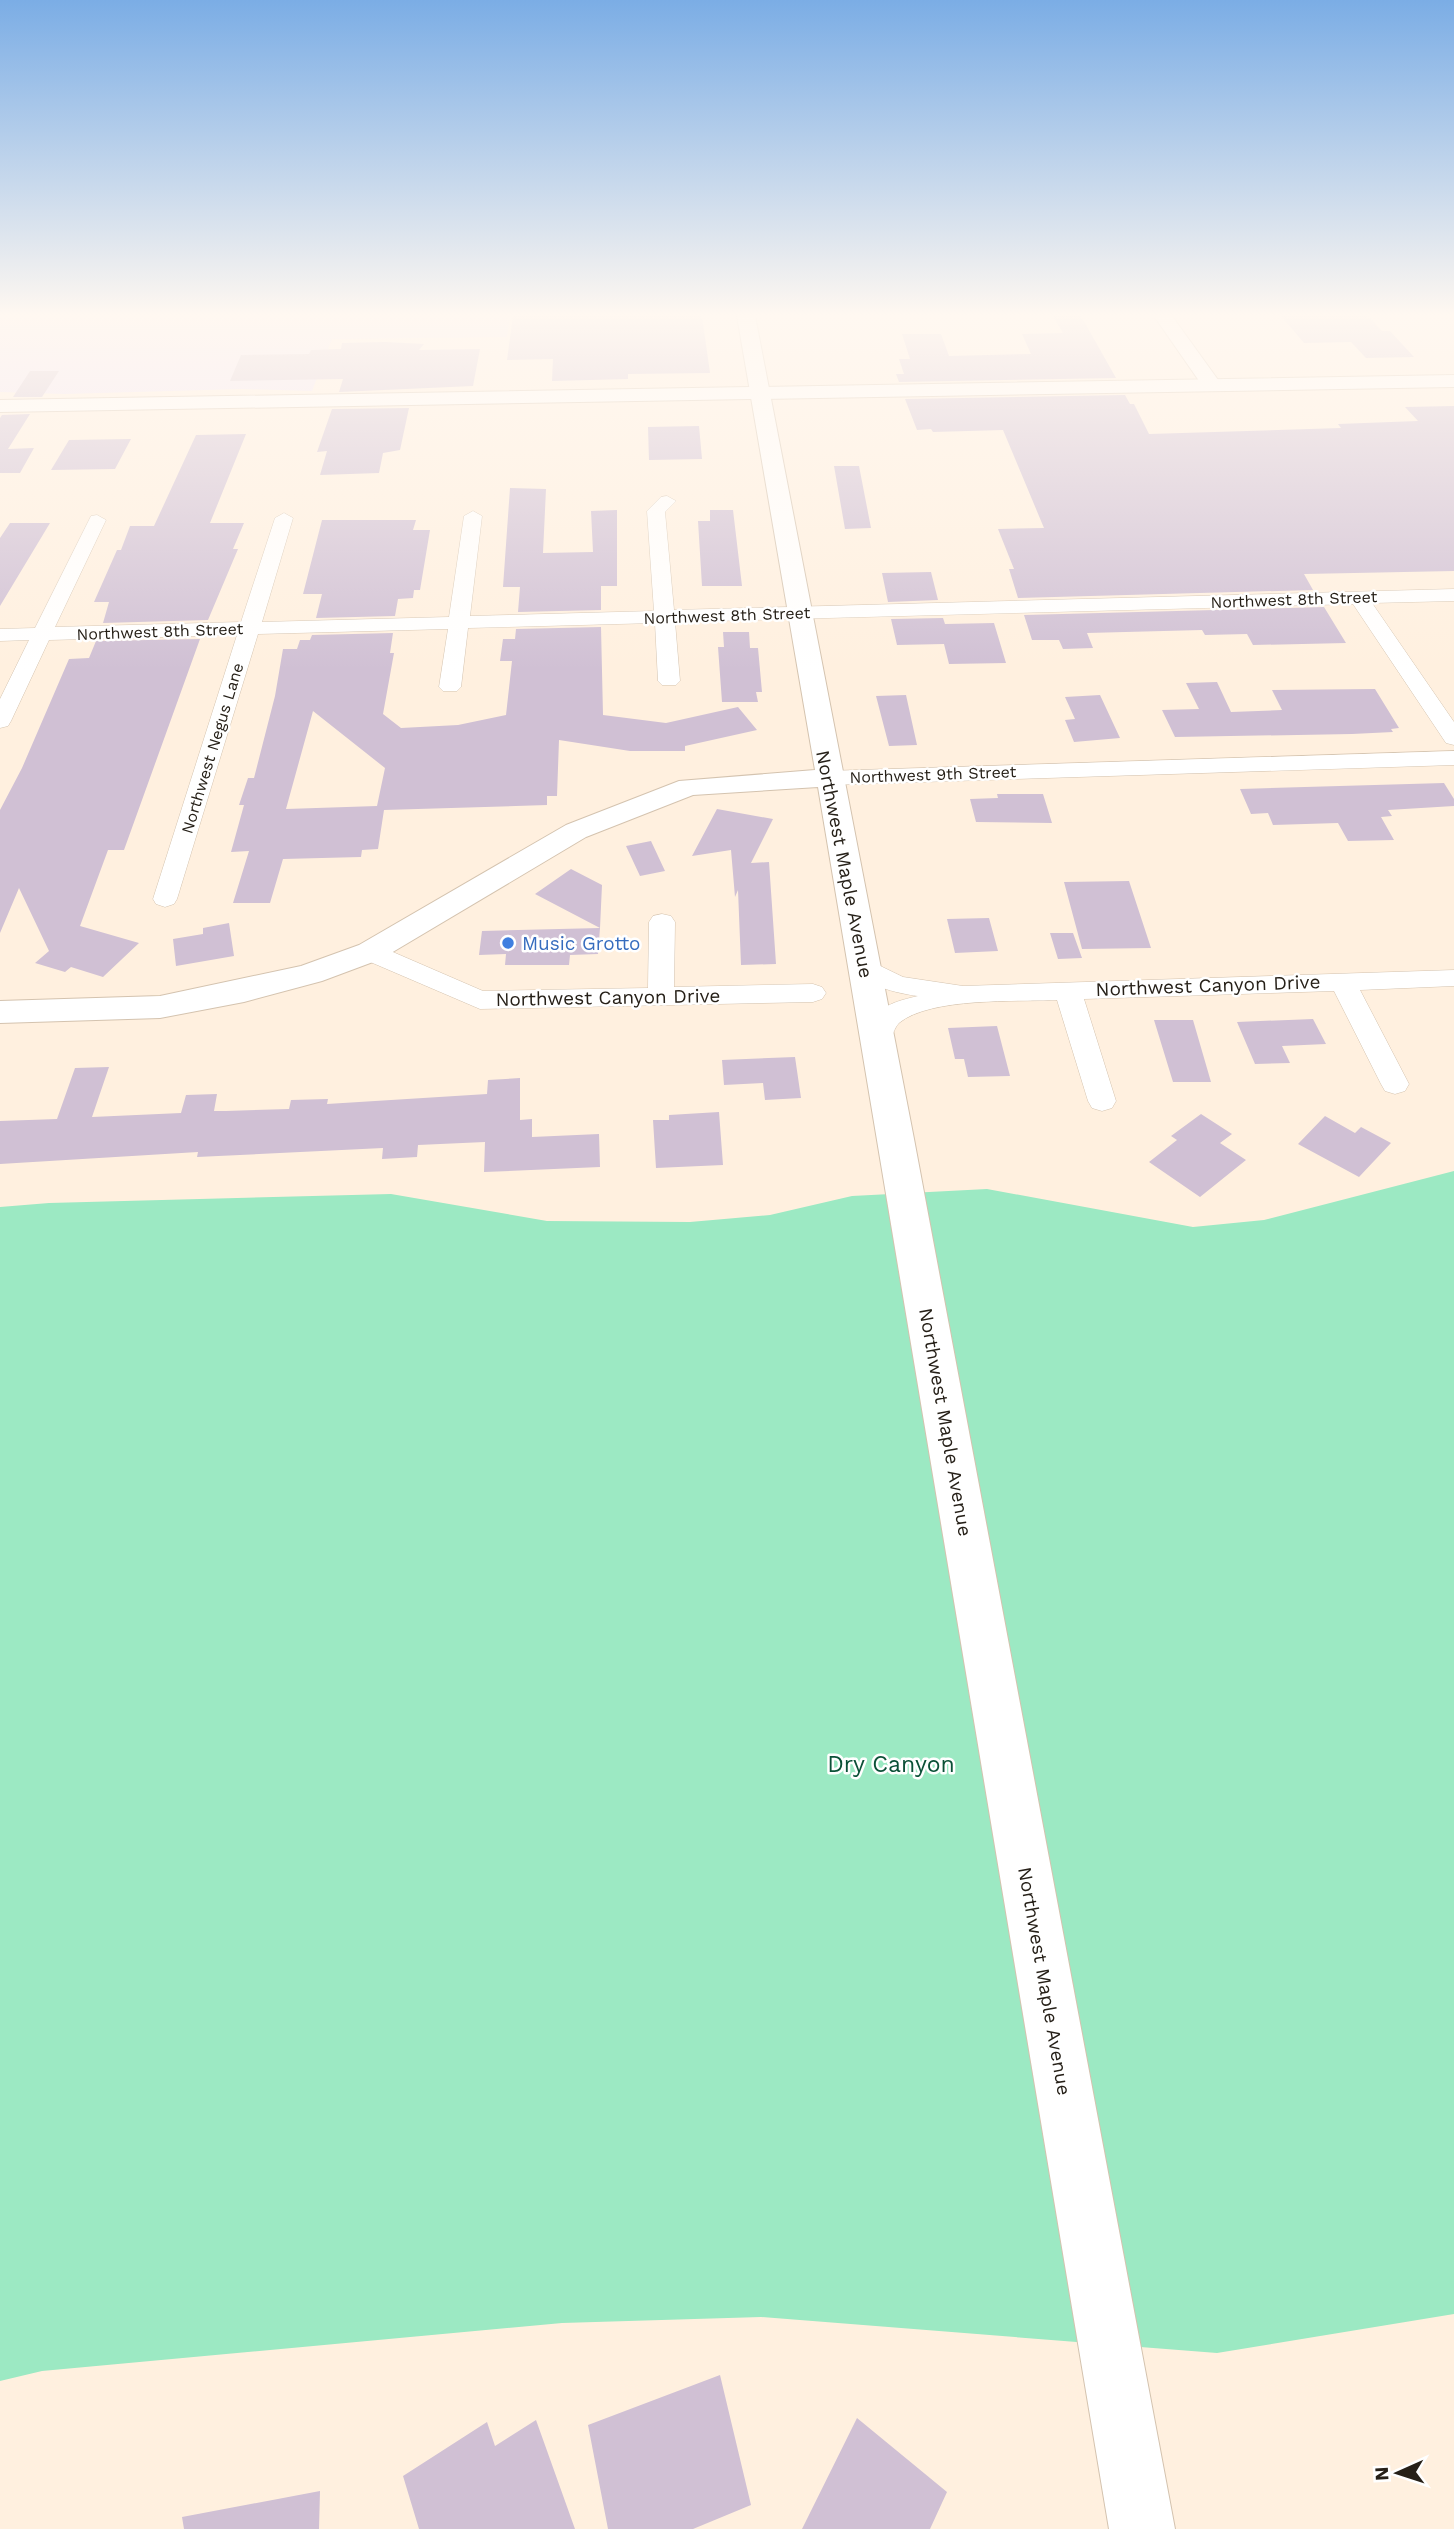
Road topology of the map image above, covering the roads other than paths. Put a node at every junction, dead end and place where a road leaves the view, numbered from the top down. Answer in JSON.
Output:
{"nodes":[{"id":1,"x":767,"y":434,"type":"edge"},
{"id":2,"x":667,"y":501,"type":"dead end"},
{"id":3,"x":473,"y":516,"type":"dead end"},
{"id":4,"x":284,"y":517,"type":"dead end"},
{"id":5,"x":97,"y":520,"type":"dead end"},
{"id":6,"x":1454,"y":595,"type":"edge"},
{"id":7,"x":1358,"y":597,"type":"junction"},
{"id":8,"x":799,"y":613,"type":"junction"},
{"id":9,"x":665,"y":617,"type":"junction"},
{"id":10,"x":458,"y":622,"type":"junction"},
{"id":11,"x":249,"y":628,"type":"junction"},
{"id":12,"x":43,"y":634,"type":"junction"},
{"id":13,"x":0,"y":635,"type":"edge"},
{"id":14,"x":669,"y":681,"type":"dead end"},
{"id":15,"x":450,"y":687,"type":"dead end"},
{"id":16,"x":0,"y":722,"type":"edge"},
{"id":17,"x":1454,"y":738,"type":"edge"},
{"id":18,"x":1454,"y":758,"type":"edge"},
{"id":19,"x":828,"y":778,"type":"junction"},
{"id":20,"x":165,"y":899,"type":"dead end"},
{"id":21,"x":662,"y":922,"type":"dead end"},
{"id":22,"x":370,"y":951,"type":"junction"},
{"id":23,"x":864,"y":966,"type":"junction"},
{"id":24,"x":1454,"y":978,"type":"edge"},
{"id":25,"x":1342,"y":980,"type":"junction"},
{"id":26,"x":1068,"y":991,"type":"junction"},
{"id":27,"x":813,"y":993,"type":"dead end"},
{"id":28,"x":963,"y":995,"type":"junction"},
{"id":29,"x":661,"y":996,"type":"junction"},
{"id":30,"x":0,"y":1012,"type":"edge"},
{"id":31,"x":877,"y":1040,"type":"junction"},
{"id":32,"x":1395,"y":1084,"type":"dead end"},
{"id":33,"x":1102,"y":1101,"type":"dead end"},
{"id":34,"x":1142,"y":2529,"type":"edge"}],
"edges":[{"from":1,"to":8,"type":"main road","name":"Northwest Maple Avenue"},
{"from":2,"to":9,"type":"street"},
{"from":3,"to":10,"type":"street"},
{"from":4,"to":11,"type":"street","name":"Northwest Negus Lane"},
{"from":5,"to":12,"type":"street"},
{"from":6,"to":7,"type":"street","name":"Northwest 8th Street"},
{"from":7,"to":8,"type":"street","name":"Northwest 8th Street"},
{"from":7,"to":17,"type":"street"},
{"from":8,"to":9,"type":"street","name":"Northwest 8th Street"},
{"from":8,"to":19,"type":"main road","name":"Northwest Maple Avenue"},
{"from":9,"to":10,"type":"street","name":"Northwest 8th Street"},
{"from":9,"to":14,"type":"street"},
{"from":10,"to":11,"type":"street","name":"Northwest 8th Street"},
{"from":10,"to":15,"type":"street"},
{"from":11,"to":12,"type":"street","name":"Northwest 8th Street"},
{"from":11,"to":20,"type":"street","name":"Northwest Negus Lane"},
{"from":12,"to":13,"type":"street","name":"Northwest 8th Street"},
{"from":12,"to":16,"type":"street"},
{"from":18,"to":19,"type":"street","name":"Northwest 9th Street"},
{"from":19,"to":22,"type":"main road","name":"Northwest 9th Street"},
{"from":19,"to":23,"type":"main road","name":"Northwest Maple Avenue"},
{"from":21,"to":29,"type":"street"},
{"from":22,"to":29,"type":"street","name":"Northwest Canyon Drive"},
{"from":22,"to":30,"type":"main road"},
{"from":23,"to":28,"type":"street","name":"Northwest Canyon Drive"},
{"from":23,"to":31,"type":"main road","name":"Northwest Maple Avenue"},
{"from":24,"to":25,"type":"street","name":"Northwest Canyon Drive"},
{"from":25,"to":26,"type":"street","name":"Northwest Canyon Drive"},
{"from":25,"to":32,"type":"street"},
{"from":26,"to":28,"type":"street","name":"Northwest Canyon Drive"},
{"from":26,"to":33,"type":"street"},
{"from":27,"to":29,"type":"street","name":"Northwest Canyon Drive"},
{"from":28,"to":31,"type":"street","name":"Northwest Canyon Drive"},
{"from":31,"to":34,"type":"main road","name":"Northwest Maple Avenue"}]}
